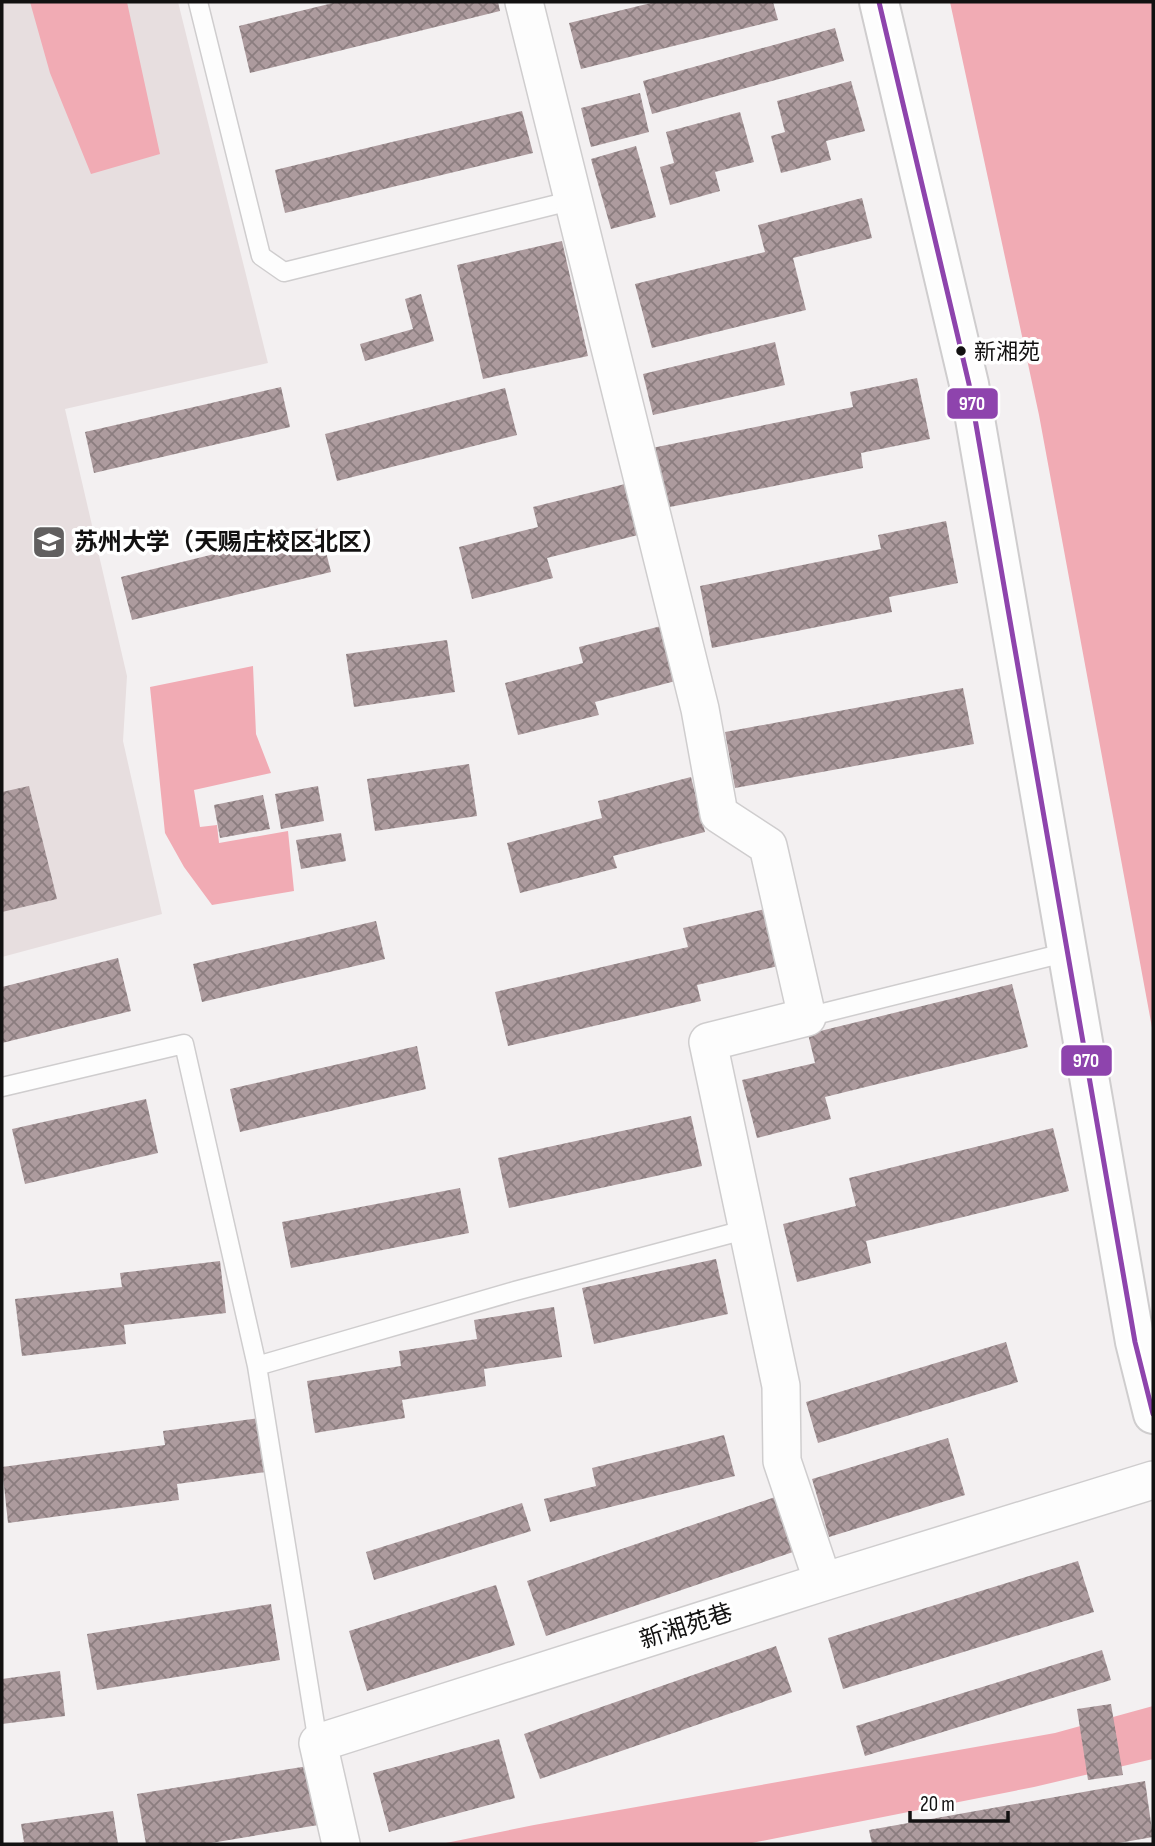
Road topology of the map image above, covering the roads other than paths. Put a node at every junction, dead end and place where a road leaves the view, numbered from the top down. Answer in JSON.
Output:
{"nodes":[{"id":1,"x":198,"y":2,"type":"edge"},
{"id":2,"x":524,"y":2,"type":"edge"},
{"id":3,"x":879,"y":2,"type":"edge"},
{"id":4,"x":574,"y":200,"type":"junction"},
{"id":5,"x":1068,"y":952,"type":"junction"},
{"id":6,"x":807,"y":1017,"type":"junction"},
{"id":7,"x":2,"y":1087,"type":"edge"},
{"id":8,"x":748,"y":1229,"type":"junction"},
{"id":9,"x":257,"y":1366,"type":"junction"},
{"id":10,"x":1153,"y":1414,"type":"edge"},
{"id":11,"x":1153,"y":1480,"type":"edge"},
{"id":12,"x":823,"y":1582,"type":"junction"},
{"id":13,"x":318,"y":1743,"type":"junction"},
{"id":14,"x":341,"y":1844,"type":"edge"}],
"edges":[{"from":1,"to":4,"type":"lane"},
{"from":2,"to":4,"type":"street"},
{"from":3,"to":5,"type":"main road"},
{"from":4,"to":6,"type":"street"},
{"from":5,"to":6,"type":"lane"},
{"from":5,"to":10,"type":"main road"},
{"from":6,"to":8,"type":"street"},
{"from":7,"to":9,"type":"lane"},
{"from":8,"to":9,"type":"lane"},
{"from":8,"to":12,"type":"street"},
{"from":9,"to":13,"type":"lane"},
{"from":11,"to":12,"type":"street","name":"新湘苑巷"},
{"from":12,"to":13,"type":"street","name":"新湘苑巷"},
{"from":13,"to":14,"type":"street"}]}
